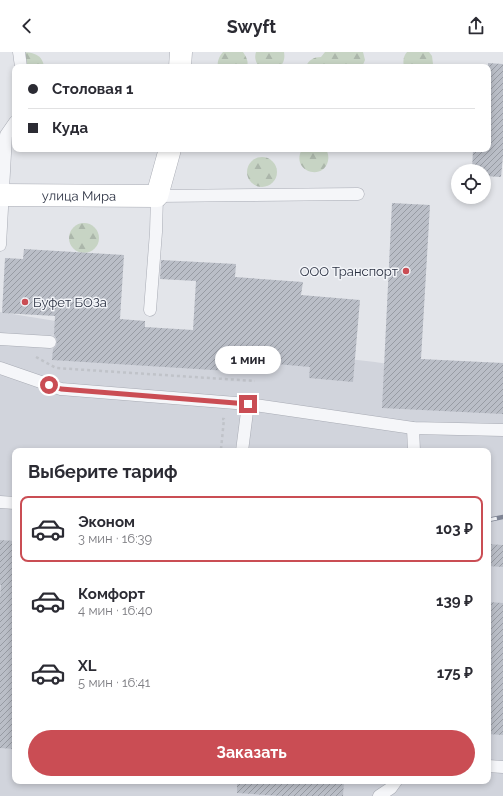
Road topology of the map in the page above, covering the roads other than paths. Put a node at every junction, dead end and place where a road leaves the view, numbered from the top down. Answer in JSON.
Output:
{"nodes":[{"id":1,"x":19,"y":52,"type":"edge"},
{"id":2,"x":181,"y":52,"type":"edge"},
{"id":3,"x":21,"y":64,"type":"edge"},
{"id":4,"x":180,"y":64,"type":"edge"},
{"id":5,"x":12,"y":127,"type":"edge"},
{"id":6,"x":169,"y":152,"type":"edge"},
{"id":7,"x":358,"y":194,"type":"dead end"},
{"id":8,"x":1,"y":195,"type":"edge"},
{"id":9,"x":157,"y":196,"type":"junction"},
{"id":10,"x":0,"y":245,"type":"edge"},
{"id":11,"x":150,"y":310,"type":"dead end"},
{"id":12,"x":0,"y":339,"type":"edge"},
{"id":13,"x":50,"y":342,"type":"dead end"},
{"id":14,"x":0,"y":368,"type":"edge"},
{"id":15,"x":248,"y":404,"type":"junction"},
{"id":16,"x":414,"y":428,"type":"junction"},
{"id":17,"x":503,"y":430,"type":"edge"},
{"id":18,"x":242,"y":448,"type":"edge"},
{"id":19,"x":414,"y":448,"type":"edge"},
{"id":20,"x":0,"y":502,"type":"edge"},
{"id":21,"x":12,"y":503,"type":"edge"},
{"id":22,"x":491,"y":766,"type":"edge"},
{"id":23,"x":503,"y":767,"type":"edge"},
{"id":24,"x":394,"y":784,"type":"edge"},
{"id":25,"x":379,"y":796,"type":"edge"}],
"edges":[{"from":1,"to":3,"type":"lane"},
{"from":2,"to":4,"type":"main road"},
{"from":5,"to":8,"type":"lane"},
{"from":6,"to":9,"type":"main road"},
{"from":7,"to":9,"type":"lane"},
{"from":8,"to":9,"type":"main road","name":"улица Мира"},
{"from":8,"to":10,"type":"lane"},
{"from":9,"to":11,"type":"lane"},
{"from":12,"to":13,"type":"lane"},
{"from":14,"to":15,"type":"lane"},
{"from":15,"to":16,"type":"lane"},
{"from":15,"to":18,"type":"lane"},
{"from":16,"to":17,"type":"lane"},
{"from":16,"to":19,"type":"lane"},
{"from":20,"to":21,"type":"lane"},
{"from":22,"to":23,"type":"lane"},
{"from":24,"to":25,"type":"lane"}]}
